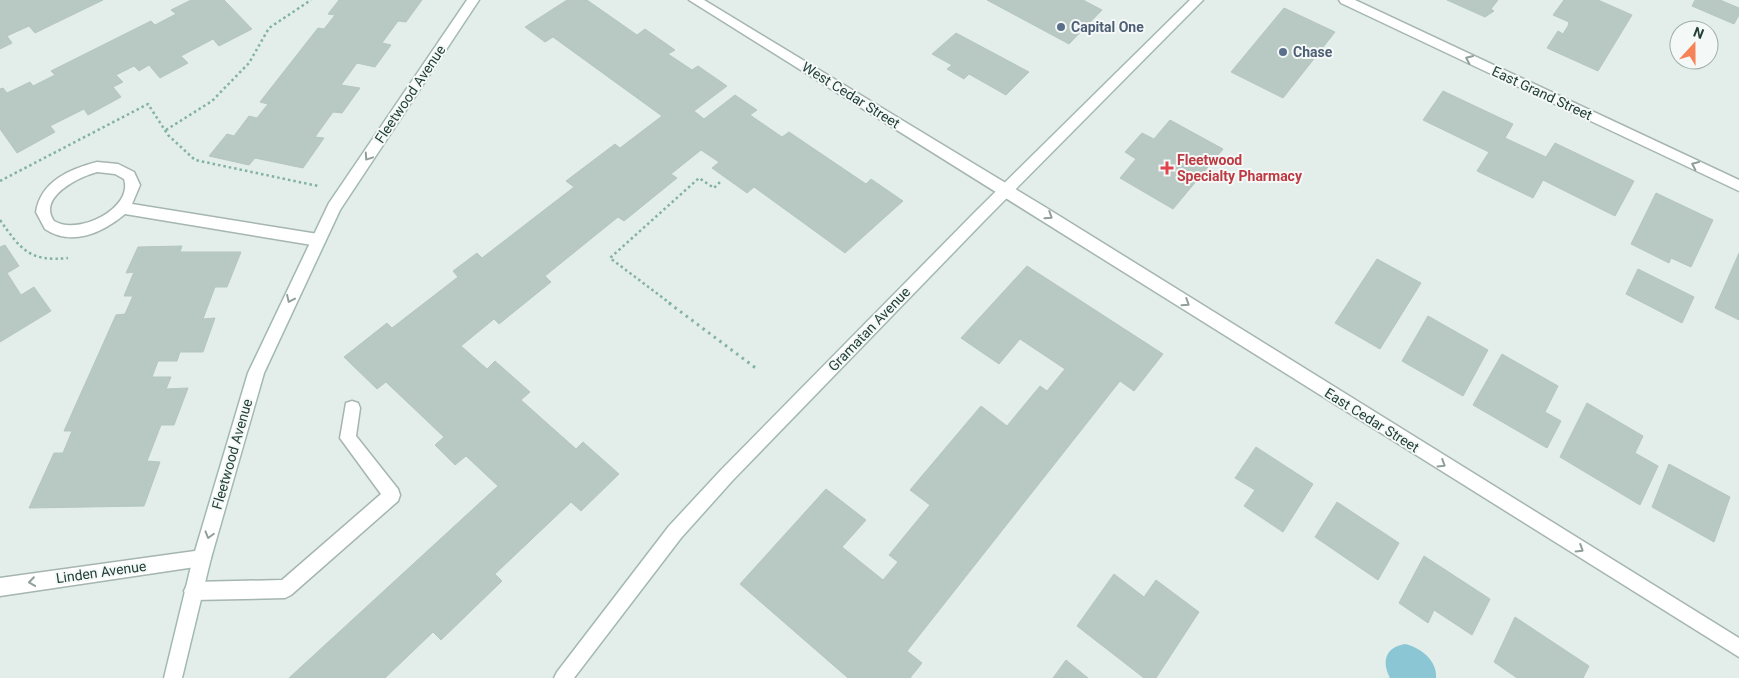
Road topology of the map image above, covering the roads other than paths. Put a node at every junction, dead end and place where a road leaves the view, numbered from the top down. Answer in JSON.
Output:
{"nodes":[{"id":1,"x":473,"y":0,"type":"edge"},
{"id":2,"x":695,"y":0,"type":"edge"},
{"id":3,"x":1197,"y":0,"type":"edge"},
{"id":4,"x":1345,"y":0,"type":"edge"},
{"id":5,"x":1739,"y":186,"type":"edge"},
{"id":6,"x":1007,"y":191,"type":"junction"},
{"id":7,"x":124,"y":208,"type":"junction"},
{"id":8,"x":318,"y":240,"type":"junction"},
{"id":9,"x":352,"y":408,"type":"dead end"},
{"id":10,"x":202,"y":558,"type":"junction"},
{"id":11,"x":0,"y":587,"type":"edge"},
{"id":12,"x":193,"y":591,"type":"junction"},
{"id":13,"x":1739,"y":648,"type":"edge"},
{"id":14,"x":173,"y":678,"type":"edge"},
{"id":15,"x":563,"y":678,"type":"edge"}],
"edges":[{"from":1,"to":8,"type":"street","name":"Fleetwood Avenue","one_way":true},
{"from":2,"to":6,"type":"street","name":"West Cedar Street"},
{"from":3,"to":6,"type":"street","name":"Gramatan Avenue"},
{"from":5,"to":4,"type":"street","name":"East Grand Street","one_way":true},
{"from":6,"to":13,"type":"street","name":"East Cedar Street","one_way":true},
{"from":6,"to":15,"type":"street","name":"Gramatan Avenue"},
{"from":7,"to":7,"type":"street"},
{"from":7,"to":8,"type":"street"},
{"from":8,"to":10,"type":"street","name":"Fleetwood Avenue","one_way":true},
{"from":9,"to":12,"type":"street"},
{"from":10,"to":11,"type":"street","name":"Linden Avenue","one_way":true},
{"from":10,"to":12,"type":"street","name":"Fleetwood Avenue"},
{"from":12,"to":14,"type":"street","name":"Fleetwood Avenue"}]}
